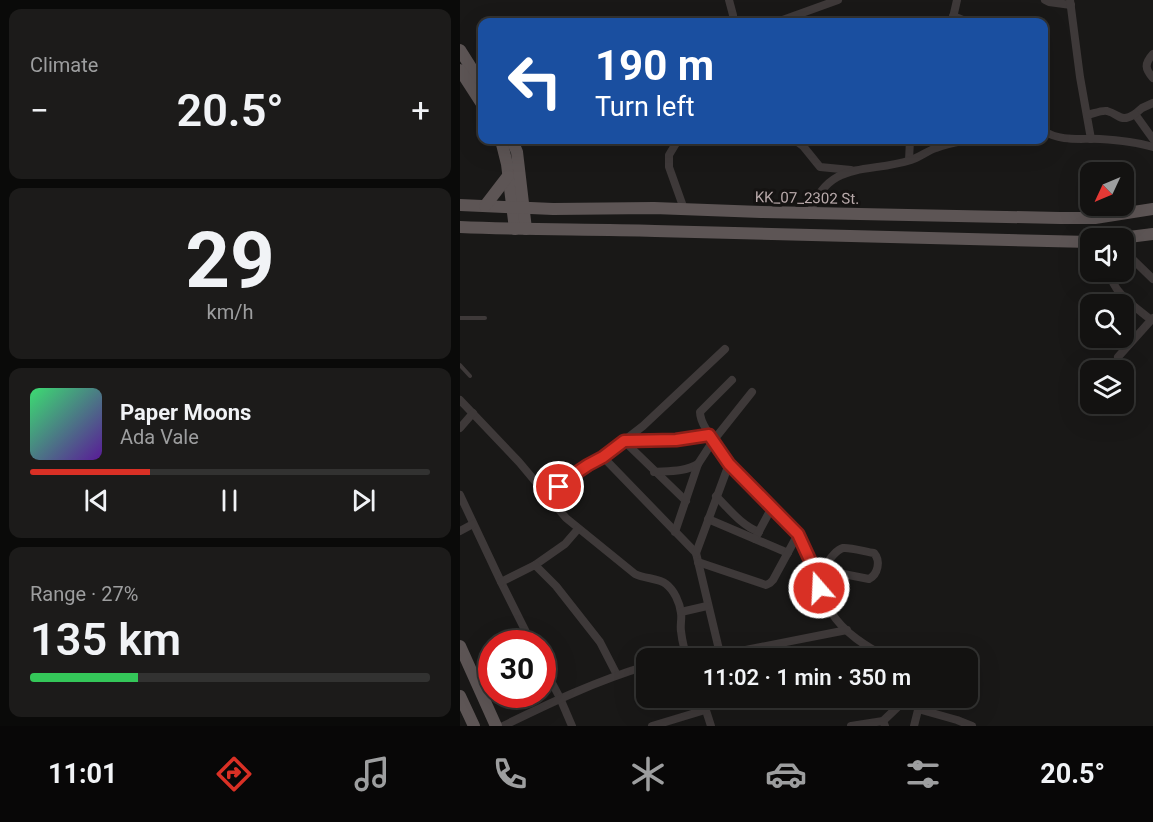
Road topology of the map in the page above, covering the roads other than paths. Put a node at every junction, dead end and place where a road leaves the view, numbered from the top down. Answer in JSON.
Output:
{"nodes":[{"id":1,"x":729,"y":0,"type":"edge"},
{"id":2,"x":838,"y":0,"type":"edge"},
{"id":3,"x":957,"y":0,"type":"edge"},
{"id":4,"x":1045,"y":0,"type":"edge"},
{"id":5,"x":1070,"y":3,"type":"edge"},
{"id":6,"x":733,"y":18,"type":"edge"},
{"id":7,"x":789,"y":18,"type":"edge"},
{"id":8,"x":952,"y":18,"type":"edge"},
{"id":9,"x":460,"y":50,"type":"edge"},
{"id":10,"x":1153,"y":54,"type":"edge"},
{"id":11,"x":463,"y":67,"type":"edge"},
{"id":12,"x":1153,"y":78,"type":"edge"},
{"id":13,"x":478,"y":81,"type":"edge"},
{"id":14,"x":464,"y":86,"type":"edge"},
{"id":15,"x":478,"y":100,"type":"edge"},
{"id":16,"x":1153,"y":103,"type":"edge"},
{"id":17,"x":1135,"y":114,"type":"junction"},
{"id":18,"x":1087,"y":115,"type":"junction"},
{"id":19,"x":1048,"y":134,"type":"edge"},
{"id":20,"x":1091,"y":139,"type":"junction"},
{"id":21,"x":1153,"y":139,"type":"edge"},
{"id":22,"x":502,"y":144,"type":"edge"},
{"id":23,"x":514,"y":144,"type":"edge"},
{"id":24,"x":676,"y":144,"type":"edge"},
{"id":25,"x":800,"y":144,"type":"edge"},
{"id":26,"x":910,"y":144,"type":"edge"},
{"id":27,"x":942,"y":144,"type":"edge"},
{"id":28,"x":1153,"y":147,"type":"edge"},
{"id":29,"x":909,"y":160,"type":"junction"},
{"id":30,"x":851,"y":170,"type":"junction"},
{"id":31,"x":508,"y":176,"type":"junction"},
{"id":32,"x":520,"y":183,"type":"junction"},
{"id":33,"x":460,"y":205,"type":"edge"},
{"id":34,"x":485,"y":206,"type":"junction"},
{"id":35,"x":518,"y":207,"type":"junction"},
{"id":36,"x":558,"y":209,"type":"junction"},
{"id":37,"x":684,"y":209,"type":"junction"},
{"id":38,"x":1153,"y":209,"type":"edge"},
{"id":39,"x":810,"y":213,"type":"junction"},
{"id":40,"x":460,"y":227,"type":"edge"},
{"id":41,"x":521,"y":229,"type":"junction"},
{"id":42,"x":1153,"y":234,"type":"edge"},
{"id":43,"x":1134,"y":237,"type":"edge"},
{"id":44,"x":1080,"y":242,"type":"edge"},
{"id":45,"x":1134,"y":261,"type":"edge"},
{"id":46,"x":1153,"y":279,"type":"edge"},
{"id":47,"x":1134,"y":305,"type":"edge"},
{"id":48,"x":460,"y":318,"type":"edge"},
{"id":49,"x":485,"y":318,"type":"dead end"},
{"id":50,"x":1152,"y":319,"type":"edge"},
{"id":51,"x":725,"y":350,"type":"dead end"},
{"id":52,"x":1118,"y":357,"type":"dead end"},
{"id":53,"x":460,"y":365,"type":"edge"},
{"id":54,"x":470,"y":376,"type":"dead end"},
{"id":55,"x":732,"y":380,"type":"dead end"},
{"id":56,"x":752,"y":392,"type":"dead end"},
{"id":57,"x":460,"y":400,"type":"edge"},
{"id":58,"x":473,"y":413,"type":"junction"},
{"id":59,"x":460,"y":428,"type":"edge"},
{"id":60,"x":711,"y":438,"type":"junction"},
{"id":61,"x":624,"y":441,"type":"junction"},
{"id":62,"x":603,"y":457,"type":"junction"},
{"id":63,"x":698,"y":464,"type":"junction"},
{"id":64,"x":729,"y":464,"type":"junction"},
{"id":65,"x":654,"y":472,"type":"junction"},
{"id":66,"x":460,"y":495,"type":"edge"},
{"id":67,"x":548,"y":496,"type":"junction"},
{"id":68,"x":716,"y":496,"type":"junction"},
{"id":69,"x":686,"y":501,"type":"junction"},
{"id":70,"x":772,"y":507,"type":"junction"},
{"id":71,"x":708,"y":519,"type":"junction"},
{"id":72,"x":474,"y":524,"type":"junction"},
{"id":73,"x":578,"y":529,"type":"junction"},
{"id":74,"x":460,"y":531,"type":"edge"},
{"id":75,"x":675,"y":532,"type":"junction"},
{"id":76,"x":798,"y":534,"type":"junction"},
{"id":77,"x":757,"y":536,"type":"junction"},
{"id":78,"x":696,"y":553,"type":"junction"},
{"id":79,"x":788,"y":553,"type":"junction"},
{"id":80,"x":698,"y":562,"type":"junction"},
{"id":81,"x":535,"y":565,"type":"junction"},
{"id":82,"x":819,"y":571,"type":"junction"},
{"id":83,"x":501,"y":582,"type":"junction"},
{"id":84,"x":707,"y":606,"type":"junction"},
{"id":85,"x":681,"y":612,"type":"junction"},
{"id":86,"x":525,"y":630,"type":"edge"},
{"id":87,"x":847,"y":630,"type":"junction"},
{"id":88,"x":460,"y":646,"type":"edge"},
{"id":89,"x":685,"y":648,"type":"edge"},
{"id":90,"x":718,"y":648,"type":"edge"},
{"id":91,"x":762,"y":648,"type":"edge"},
{"id":92,"x":870,"y":648,"type":"edge"},
{"id":93,"x":636,"y":669,"type":"edge"},
{"id":94,"x":617,"y":675,"type":"junction"},
{"id":95,"x":478,"y":686,"type":"edge"},
{"id":96,"x":556,"y":690,"type":"edge"},
{"id":97,"x":460,"y":696,"type":"edge"},
{"id":98,"x":560,"y":698,"type":"junction"},
{"id":99,"x":488,"y":708,"type":"joint"},
{"id":100,"x":898,"y":708,"type":"edge"},
{"id":101,"x":918,"y":709,"type":"joint"},
{"id":102,"x":705,"y":710,"type":"joint"},
{"id":103,"x":471,"y":720,"type":"edge"},
{"id":104,"x":884,"y":723,"type":"edge"},
{"id":105,"x":956,"y":723,"type":"edge"},
{"id":106,"x":496,"y":726,"type":"edge"},
{"id":107,"x":503,"y":726,"type":"edge"},
{"id":108,"x":572,"y":726,"type":"edge"},
{"id":109,"x":652,"y":726,"type":"edge"},
{"id":110,"x":711,"y":726,"type":"edge"},
{"id":111,"x":851,"y":726,"type":"edge"},
{"id":112,"x":914,"y":726,"type":"edge"},
{"id":113,"x":972,"y":726,"type":"edge"}],
"edges":[{"from":1,"to":6,"type":"street"},
{"from":2,"to":7,"type":"street"},
{"from":3,"to":8,"type":"street"},
{"from":4,"to":5,"type":"street"},
{"from":5,"to":18,"type":"street"},
{"from":9,"to":11,"type":"main road"},
{"from":10,"to":12,"type":"street"},
{"from":11,"to":13,"type":"main road"},
{"from":11,"to":14,"type":"main road"},
{"from":14,"to":15,"type":"main road"},
{"from":16,"to":17,"type":"street"},
{"from":17,"to":18,"type":"street"},
{"from":17,"to":21,"type":"street"},
{"from":18,"to":20,"type":"street"},
{"from":19,"to":20,"type":"street"},
{"from":20,"to":28,"type":"street"},
{"from":22,"to":31,"type":"main road"},
{"from":23,"to":32,"type":"main road"},
{"from":24,"to":37,"type":"street"},
{"from":25,"to":30,"type":"street"},
{"from":26,"to":29,"type":"street"},
{"from":27,"to":29,"type":"street"},
{"from":29,"to":30,"type":"street"},
{"from":30,"to":39,"type":"street"},
{"from":31,"to":34,"type":"main road"},
{"from":31,"to":35,"type":"main road"},
{"from":32,"to":35,"type":"main road"},
{"from":32,"to":36,"type":"main road"},
{"from":33,"to":34,"type":"main road","name":"KK_07_2302 St."},
{"from":34,"to":35,"type":"main road","name":"KK_07_2302 St."},
{"from":35,"to":36,"type":"main road","name":"KK_07_2302 St."},
{"from":35,"to":41,"type":"main road"},
{"from":36,"to":37,"type":"main road","name":"KK_07_2302 St."},
{"from":37,"to":39,"type":"main road","name":"KK_07_2302 St."},
{"from":38,"to":39,"type":"main road","name":"KK_07_2302 St."},
{"from":40,"to":41,"type":"main road"},
{"from":41,"to":44,"type":"main road"},
{"from":42,"to":43,"type":"main road"},
{"from":45,"to":46,"type":"street"},
{"from":47,"to":50,"type":"street"},
{"from":48,"to":49,"type":"lane"},
{"from":50,"to":52,"type":"street"},
{"from":51,"to":61,"type":"street"},
{"from":53,"to":54,"type":"lane"},
{"from":55,"to":60,"type":"street"},
{"from":56,"to":60,"type":"street"},
{"from":57,"to":58,"type":"street"},
{"from":58,"to":59,"type":"street"},
{"from":58,"to":67,"type":"street"},
{"from":60,"to":61,"type":"street"},
{"from":60,"to":63,"type":"street"},
{"from":60,"to":64,"type":"street"},
{"from":61,"to":62,"type":"street"},
{"from":61,"to":65,"type":"street"},
{"from":62,"to":67,"type":"street"},
{"from":62,"to":75,"type":"street"},
{"from":63,"to":65,"type":"street"},
{"from":63,"to":69,"type":"street"},
{"from":64,"to":68,"type":"street"},
{"from":64,"to":70,"type":"street"},
{"from":65,"to":69,"type":"street"},
{"from":66,"to":72,"type":"street"},
{"from":67,"to":73,"type":"street"},
{"from":68,"to":71,"type":"street"},
{"from":68,"to":77,"type":"street"},
{"from":69,"to":75,"type":"street"},
{"from":70,"to":76,"type":"street"},
{"from":70,"to":77,"type":"street"},
{"from":71,"to":77,"type":"street"},
{"from":71,"to":78,"type":"street"},
{"from":72,"to":74,"type":"street"},
{"from":72,"to":83,"type":"street"},
{"from":73,"to":81,"type":"street"},
{"from":73,"to":85,"type":"street"},
{"from":75,"to":78,"type":"street"},
{"from":76,"to":79,"type":"street"},
{"from":76,"to":82,"type":"street"},
{"from":77,"to":79,"type":"street"},
{"from":78,"to":80,"type":"street"},
{"from":79,"to":80,"type":"street"},
{"from":80,"to":84,"type":"street"},
{"from":81,"to":83,"type":"street"},
{"from":81,"to":94,"type":"street"},
{"from":82,"to":82,"type":"street"},
{"from":82,"to":87,"type":"street"},
{"from":83,"to":86,"type":"street"},
{"from":84,"to":85,"type":"street"},
{"from":84,"to":90,"type":"street"},
{"from":85,"to":89,"type":"street"},
{"from":87,"to":91,"type":"street"},
{"from":87,"to":92,"type":"street"},
{"from":88,"to":95,"type":"main road"},
{"from":93,"to":94,"type":"street"},
{"from":94,"to":98,"type":"street"},
{"from":96,"to":98,"type":"street"},
{"from":97,"to":103,"type":"main road"},
{"from":98,"to":107,"type":"street"},
{"from":98,"to":108,"type":"street"},
{"from":99,"to":103,"type":"main road"},
{"from":99,"to":106,"type":"main road"},
{"from":100,"to":104,"type":"street"},
{"from":101,"to":105,"type":"street"},
{"from":101,"to":112,"type":"street"},
{"from":102,"to":109,"type":"street"},
{"from":102,"to":110,"type":"street"},
{"from":104,"to":111,"type":"street"},
{"from":105,"to":113,"type":"street"}]}
